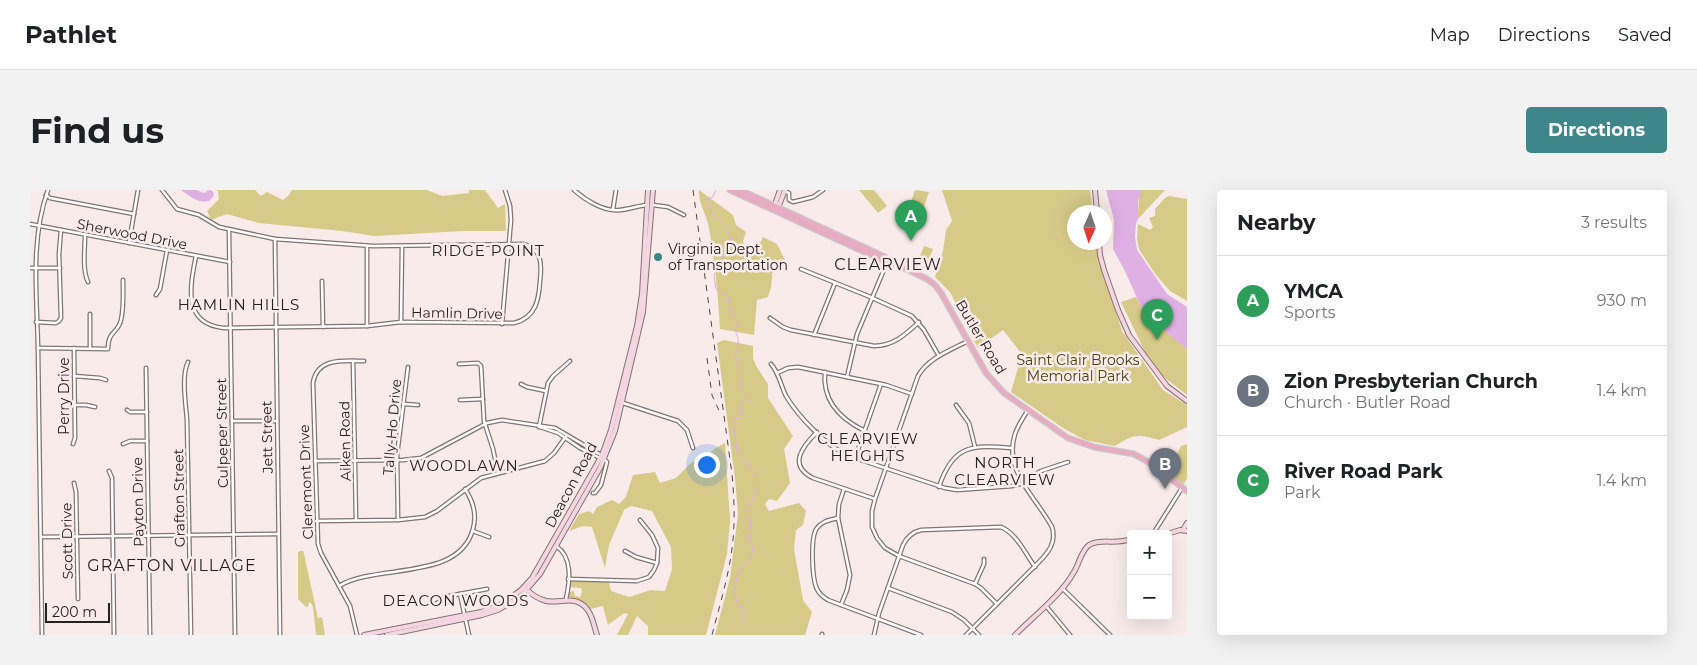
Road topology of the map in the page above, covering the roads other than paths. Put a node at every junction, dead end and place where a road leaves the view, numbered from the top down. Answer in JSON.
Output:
{"nodes":[{"id":1,"x":48,"y":190,"type":"edge"},
{"id":2,"x":138,"y":190,"type":"edge"},
{"id":3,"x":162,"y":190,"type":"edge"},
{"id":4,"x":505,"y":190,"type":"edge"},
{"id":5,"x":574,"y":190,"type":"edge"},
{"id":6,"x":616,"y":190,"type":"edge"},
{"id":7,"x":648,"y":190,"type":"edge"},
{"id":8,"x":652,"y":190,"type":"edge"},
{"id":9,"x":730,"y":190,"type":"edge"},
{"id":10,"x":783,"y":190,"type":"edge"},
{"id":11,"x":823,"y":190,"type":"edge"},
{"id":12,"x":1095,"y":190,"type":"edge"},
{"id":13,"x":738,"y":191,"type":"edge"},
{"id":14,"x":46,"y":196,"type":"junction"},
{"id":15,"x":649,"y":205,"type":"junction"},
{"id":16,"x":1097,"y":205,"type":"edge"},
{"id":17,"x":776,"y":208,"type":"junction"},
{"id":18,"x":613,"y":210,"type":"junction"},
{"id":19,"x":134,"y":214,"type":"junction"},
{"id":20,"x":684,"y":216,"type":"dead end"},
{"id":21,"x":30,"y":224,"type":"edge"},
{"id":22,"x":37,"y":226,"type":"junction"},
{"id":23,"x":61,"y":230,"type":"junction"},
{"id":24,"x":230,"y":230,"type":"junction"},
{"id":25,"x":85,"y":235,"type":"junction"},
{"id":26,"x":275,"y":239,"type":"junction"},
{"id":27,"x":129,"y":243,"type":"junction"},
{"id":28,"x":509,"y":244,"type":"junction"},
{"id":29,"x":367,"y":246,"type":"junction"},
{"id":30,"x":402,"y":246,"type":"junction"},
{"id":31,"x":167,"y":250,"type":"junction"},
{"id":32,"x":1100,"y":250,"type":"edge"},
{"id":33,"x":196,"y":256,"type":"junction"},
{"id":34,"x":888,"y":260,"type":"junction"},
{"id":35,"x":230,"y":262,"type":"junction"},
{"id":36,"x":30,"y":268,"type":"edge"},
{"id":37,"x":35,"y":268,"type":"junction"},
{"id":38,"x":60,"y":268,"type":"junction"},
{"id":39,"x":801,"y":269,"type":"dead end"},
{"id":40,"x":124,"y":280,"type":"dead end"},
{"id":41,"x":322,"y":281,"type":"dead end"},
{"id":42,"x":88,"y":282,"type":"dead end"},
{"id":43,"x":835,"y":283,"type":"junction"},
{"id":44,"x":156,"y":295,"type":"dead end"},
{"id":45,"x":872,"y":298,"type":"junction"},
{"id":46,"x":90,"y":314,"type":"dead end"},
{"id":47,"x":770,"y":318,"type":"dead end"},
{"id":48,"x":36,"y":322,"type":"junction"},
{"id":49,"x":401,"y":322,"type":"junction"},
{"id":50,"x":919,"y":322,"type":"junction"},
{"id":51,"x":502,"y":324,"type":"junction"},
{"id":52,"x":367,"y":326,"type":"junction"},
{"id":53,"x":322,"y":327,"type":"junction"},
{"id":54,"x":231,"y":328,"type":"junction"},
{"id":55,"x":276,"y":328,"type":"junction"},
{"id":56,"x":30,"y":333,"type":"edge"},
{"id":57,"x":37,"y":333,"type":"junction"},
{"id":58,"x":814,"y":334,"type":"junction"},
{"id":59,"x":968,"y":341,"type":"junction"},
{"id":60,"x":854,"y":342,"type":"junction"},
{"id":61,"x":38,"y":348,"type":"junction"},
{"id":62,"x":74,"y":348,"type":"junction"},
{"id":63,"x":90,"y":348,"type":"junction"},
{"id":64,"x":939,"y":356,"type":"junction"},
{"id":65,"x":353,"y":361,"type":"junction"},
{"id":66,"x":364,"y":361,"type":"dead end"},
{"id":67,"x":570,"y":361,"type":"dead end"},
{"id":68,"x":188,"y":362,"type":"dead end"},
{"id":69,"x":459,"y":364,"type":"dead end"},
{"id":70,"x":771,"y":364,"type":"dead end"},
{"id":71,"x":408,"y":366,"type":"dead end"},
{"id":72,"x":146,"y":368,"type":"dead end"},
{"id":73,"x":825,"y":372,"type":"junction"},
{"id":74,"x":777,"y":373,"type":"junction"},
{"id":75,"x":74,"y":376,"type":"junction"},
{"id":76,"x":847,"y":377,"type":"junction"},
{"id":77,"x":106,"y":380,"type":"dead end"},
{"id":78,"x":521,"y":384,"type":"dead end"},
{"id":79,"x":881,"y":384,"type":"junction"},
{"id":80,"x":546,"y":391,"type":"junction"},
{"id":81,"x":912,"y":394,"type":"junction"},
{"id":82,"x":483,"y":399,"type":"junction"},
{"id":83,"x":460,"y":400,"type":"dead end"},
{"id":84,"x":1187,"y":401,"type":"edge"},
{"id":85,"x":620,"y":402,"type":"junction"},
{"id":86,"x":404,"y":404,"type":"junction"},
{"id":87,"x":75,"y":405,"type":"junction"},
{"id":88,"x":418,"y":405,"type":"dead end"},
{"id":89,"x":956,"y":405,"type":"dead end"},
{"id":90,"x":95,"y":407,"type":"dead end"},
{"id":91,"x":1029,"y":409,"type":"junction"},
{"id":92,"x":126,"y":410,"type":"dead end"},
{"id":93,"x":147,"y":412,"type":"junction"},
{"id":94,"x":232,"y":421,"type":"junction"},
{"id":95,"x":277,"y":421,"type":"junction"},
{"id":96,"x":484,"y":425,"type":"junction"},
{"id":97,"x":539,"y":426,"type":"junction"},
{"id":98,"x":865,"y":431,"type":"junction"},
{"id":99,"x":817,"y":432,"type":"junction"},
{"id":100,"x":566,"y":436,"type":"junction"},
{"id":101,"x":147,"y":441,"type":"junction"},
{"id":102,"x":74,"y":444,"type":"dead end"},
{"id":103,"x":123,"y":444,"type":"dead end"},
{"id":104,"x":975,"y":447,"type":"junction"},
{"id":105,"x":693,"y":448,"type":"dead end"},
{"id":106,"x":1012,"y":448,"type":"junction"},
{"id":107,"x":602,"y":457,"type":"junction"},
{"id":108,"x":855,"y":458,"type":"junction"},
{"id":109,"x":355,"y":460,"type":"junction"},
{"id":110,"x":397,"y":460,"type":"junction"},
{"id":111,"x":315,"y":461,"type":"junction"},
{"id":112,"x":1068,"y":462,"type":"dead end"},
{"id":113,"x":886,"y":469,"type":"junction"},
{"id":114,"x":109,"y":471,"type":"dead end"},
{"id":115,"x":498,"y":473,"type":"junction"},
{"id":116,"x":1023,"y":482,"type":"junction"},
{"id":117,"x":74,"y":484,"type":"dead end"},
{"id":118,"x":939,"y":487,"type":"junction"},
{"id":119,"x":1182,"y":488,"type":"junction"},
{"id":120,"x":465,"y":489,"type":"junction"},
{"id":121,"x":844,"y":489,"type":"junction"},
{"id":122,"x":1187,"y":491,"type":"edge"},
{"id":123,"x":592,"y":492,"type":"dead end"},
{"id":124,"x":875,"y":499,"type":"junction"},
{"id":125,"x":838,"y":518,"type":"junction"},
{"id":126,"x":356,"y":520,"type":"junction"},
{"id":127,"x":398,"y":520,"type":"junction"},
{"id":128,"x":640,"y":520,"type":"dead end"},
{"id":129,"x":316,"y":521,"type":"junction"},
{"id":130,"x":1187,"y":523,"type":"edge"},
{"id":131,"x":1156,"y":530,"type":"edge"},
{"id":132,"x":1185,"y":530,"type":"edge"},
{"id":133,"x":473,"y":531,"type":"junction"},
{"id":134,"x":1172,"y":533,"type":"edge"},
{"id":135,"x":234,"y":534,"type":"junction"},
{"id":136,"x":278,"y":534,"type":"junction"},
{"id":137,"x":149,"y":535,"type":"junction"},
{"id":138,"x":189,"y":535,"type":"junction"},
{"id":139,"x":77,"y":536,"type":"junction"},
{"id":140,"x":113,"y":536,"type":"junction"},
{"id":141,"x":41,"y":537,"type":"junction"},
{"id":142,"x":489,"y":538,"type":"dead end"},
{"id":143,"x":1127,"y":541,"type":"edge"},
{"id":144,"x":556,"y":546,"type":"junction"},
{"id":145,"x":625,"y":550,"type":"dead end"},
{"id":146,"x":899,"y":556,"type":"junction"},
{"id":147,"x":984,"y":559,"type":"dead end"},
{"id":148,"x":657,"y":563,"type":"junction"},
{"id":149,"x":1034,"y":567,"type":"junction"},
{"id":150,"x":568,"y":579,"type":"junction"},
{"id":151,"x":974,"y":584,"type":"junction"},
{"id":152,"x":339,"y":586,"type":"junction"},
{"id":153,"x":525,"y":588,"type":"junction"},
{"id":154,"x":888,"y":588,"type":"junction"},
{"id":155,"x":1062,"y":588,"type":"junction"},
{"id":156,"x":488,"y":589,"type":"dead end"},
{"id":157,"x":460,"y":594,"type":"junction"},
{"id":158,"x":78,"y":599,"type":"dead end"},
{"id":159,"x":566,"y":600,"type":"junction"},
{"id":160,"x":431,"y":602,"type":"dead end"},
{"id":161,"x":997,"y":604,"type":"junction"},
{"id":162,"x":841,"y":605,"type":"junction"},
{"id":163,"x":1045,"y":605,"type":"junction"},
{"id":164,"x":465,"y":617,"type":"junction"},
{"id":165,"x":877,"y":619,"type":"junction"},
{"id":166,"x":973,"y":629,"type":"junction"},
{"id":167,"x":42,"y":635,"type":"edge"},
{"id":168,"x":114,"y":635,"type":"edge"},
{"id":169,"x":150,"y":635,"type":"edge"},
{"id":170,"x":190,"y":635,"type":"edge"},
{"id":171,"x":235,"y":635,"type":"edge"},
{"id":172,"x":280,"y":635,"type":"edge"},
{"id":173,"x":357,"y":635,"type":"edge"},
{"id":174,"x":364,"y":635,"type":"edge"},
{"id":175,"x":387,"y":635,"type":"edge"},
{"id":176,"x":469,"y":635,"type":"edge"},
{"id":177,"x":597,"y":635,"type":"edge"},
{"id":178,"x":874,"y":635,"type":"edge"},
{"id":179,"x":921,"y":635,"type":"edge"},
{"id":180,"x":966,"y":635,"type":"edge"},
{"id":181,"x":980,"y":635,"type":"edge"},
{"id":182,"x":1015,"y":635,"type":"edge"},
{"id":183,"x":1070,"y":635,"type":"edge"},
{"id":184,"x":1110,"y":635,"type":"edge"}],
"edges":[{"from":1,"to":14,"type":"street"},
{"from":2,"to":19,"type":"street"},
{"from":3,"to":24,"type":"street","name":"Hamlin Drive"},
{"from":4,"to":28,"type":"street"},
{"from":5,"to":18,"type":"street"},
{"from":6,"to":18,"type":"street"},
{"from":7,"to":15,"type":"main road","name":"Deacon Road"},
{"from":8,"to":15,"type":"main road","name":"Deacon Road"},
{"from":9,"to":13,"type":"main road","name":"Butler Road"},
{"from":10,"to":11,"type":"street"},
{"from":10,"to":17,"type":"main road"},
{"from":12,"to":16,"type":"main road"},
{"from":13,"to":17,"type":"main road","name":"Butler Road"},
{"from":14,"to":19,"type":"street"},
{"from":14,"to":22,"type":"street"},
{"from":15,"to":18,"type":"street"},
{"from":15,"to":20,"type":"street"},
{"from":15,"to":85,"type":"main road","name":"Deacon Road"},
{"from":17,"to":34,"type":"main road","name":"Butler Road"},
{"from":19,"to":27,"type":"street"},
{"from":21,"to":22,"type":"street","name":"Sherwood Drive"},
{"from":22,"to":23,"type":"street","name":"Sherwood Drive"},
{"from":22,"to":37,"type":"street"},
{"from":23,"to":25,"type":"street","name":"Sherwood Drive"},
{"from":23,"to":38,"type":"street"},
{"from":24,"to":26,"type":"street","name":"Hamlin Drive"},
{"from":24,"to":35,"type":"street","name":"Culpeper Street"},
{"from":25,"to":27,"type":"street","name":"Sherwood Drive"},
{"from":25,"to":42,"type":"street"},
{"from":26,"to":29,"type":"street","name":"Hamlin Drive"},
{"from":26,"to":55,"type":"street","name":"Jett Street"},
{"from":27,"to":31,"type":"street","name":"Sherwood Drive"},
{"from":28,"to":30,"type":"street","name":"Hamlin Drive"},
{"from":28,"to":51,"type":"street"},
{"from":28,"to":51,"type":"street","name":"Hamlin Drive"},
{"from":29,"to":30,"type":"street","name":"Hamlin Drive"},
{"from":29,"to":52,"type":"street"},
{"from":30,"to":49,"type":"street"},
{"from":31,"to":33,"type":"street","name":"Sherwood Drive"},
{"from":31,"to":44,"type":"street"},
{"from":32,"to":84,"type":"main road"},
{"from":33,"to":35,"type":"street","name":"Sherwood Drive"},
{"from":33,"to":54,"type":"street","name":"Hamlin Drive"},
{"from":34,"to":45,"type":"street"},
{"from":34,"to":59,"type":"main road","name":"Butler Road"},
{"from":35,"to":54,"type":"street","name":"Culpeper Street"},
{"from":36,"to":37,"type":"street"},
{"from":37,"to":38,"type":"street"},
{"from":37,"to":48,"type":"street"},
{"from":38,"to":48,"type":"street"},
{"from":39,"to":43,"type":"street"},
{"from":40,"to":63,"type":"street"},
{"from":41,"to":53,"type":"street"},
{"from":43,"to":45,"type":"street"},
{"from":43,"to":58,"type":"street"},
{"from":45,"to":50,"type":"street"},
{"from":45,"to":60,"type":"street"},
{"from":46,"to":63,"type":"street"},
{"from":47,"to":58,"type":"street"},
{"from":48,"to":57,"type":"street"},
{"from":49,"to":51,"type":"street","name":"Hamlin Drive"},
{"from":49,"to":52,"type":"street","name":"Hamlin Drive"},
{"from":50,"to":60,"type":"street"},
{"from":50,"to":64,"type":"street"},
{"from":52,"to":53,"type":"street","name":"Hamlin Drive"},
{"from":53,"to":55,"type":"street","name":"Hamlin Drive"},
{"from":54,"to":55,"type":"street","name":"Hamlin Drive"},
{"from":54,"to":94,"type":"street","name":"Culpeper Street"},
{"from":55,"to":95,"type":"street","name":"Jett Street"},
{"from":56,"to":57,"type":"street"},
{"from":57,"to":61,"type":"street"},
{"from":58,"to":60,"type":"street"},
{"from":59,"to":64,"type":"street"},
{"from":59,"to":91,"type":"main road","name":"Butler Road"},
{"from":60,"to":76,"type":"street"},
{"from":61,"to":62,"type":"street"},
{"from":61,"to":141,"type":"street"},
{"from":62,"to":63,"type":"street"},
{"from":62,"to":75,"type":"street","name":"Perry Drive"},
{"from":64,"to":81,"type":"street"},
{"from":65,"to":66,"type":"street","name":"Cleremont Drive"},
{"from":65,"to":109,"type":"street","name":"Aiken Road"},
{"from":65,"to":111,"type":"street","name":"Cleremont Drive"},
{"from":67,"to":80,"type":"street"},
{"from":68,"to":138,"type":"street","name":"Grafton Street"},
{"from":69,"to":82,"type":"street"},
{"from":70,"to":74,"type":"street"},
{"from":71,"to":86,"type":"street","name":"Tally-Ho Drive"},
{"from":72,"to":93,"type":"street","name":"Payton Drive"},
{"from":73,"to":74,"type":"street"},
{"from":73,"to":76,"type":"street"},
{"from":73,"to":98,"type":"street"},
{"from":74,"to":99,"type":"street"},
{"from":75,"to":77,"type":"street"},
{"from":75,"to":87,"type":"street","name":"Perry Drive"},
{"from":76,"to":79,"type":"street"},
{"from":78,"to":80,"type":"street"},
{"from":79,"to":81,"type":"street"},
{"from":79,"to":98,"type":"street"},
{"from":80,"to":97,"type":"street"},
{"from":81,"to":113,"type":"street"},
{"from":82,"to":83,"type":"street"},
{"from":82,"to":96,"type":"street"},
{"from":85,"to":105,"type":"street"},
{"from":85,"to":107,"type":"main road","name":"Deacon Road"},
{"from":86,"to":88,"type":"street"},
{"from":86,"to":110,"type":"street","name":"Tally-Ho Drive"},
{"from":87,"to":90,"type":"street"},
{"from":87,"to":102,"type":"street","name":"Perry Drive"},
{"from":89,"to":104,"type":"street"},
{"from":91,"to":106,"type":"street"},
{"from":91,"to":119,"type":"main road","name":"Butler Road"},
{"from":92,"to":93,"type":"street"},
{"from":93,"to":101,"type":"street","name":"Payton Drive"},
{"from":94,"to":95,"type":"street"},
{"from":94,"to":135,"type":"street","name":"Culpeper Street"},
{"from":95,"to":136,"type":"street","name":"Jett Street"},
{"from":96,"to":97,"type":"street"},
{"from":96,"to":110,"type":"street"},
{"from":96,"to":115,"type":"street"},
{"from":97,"to":100,"type":"street"},
{"from":98,"to":108,"type":"street"},
{"from":99,"to":108,"type":"street"},
{"from":99,"to":121,"type":"street"},
{"from":100,"to":107,"type":"street"},
{"from":100,"to":115,"type":"street"},
{"from":101,"to":103,"type":"street"},
{"from":101,"to":137,"type":"street","name":"Payton Drive"},
{"from":104,"to":106,"type":"street"},
{"from":104,"to":118,"type":"street"},
{"from":106,"to":116,"type":"street"},
{"from":107,"to":123,"type":"street"},
{"from":107,"to":144,"type":"main road","name":"Deacon Road"},
{"from":107,"to":153,"type":"main road","name":"Deacon Road"},
{"from":108,"to":113,"type":"street"},
{"from":109,"to":110,"type":"street"},
{"from":109,"to":111,"type":"street"},
{"from":109,"to":126,"type":"street","name":"Aiken Road"},
{"from":110,"to":127,"type":"street","name":"Tally-Ho Drive"},
{"from":111,"to":129,"type":"street","name":"Cleremont Drive"},
{"from":112,"to":116,"type":"street"},
{"from":113,"to":118,"type":"street"},
{"from":113,"to":124,"type":"street"},
{"from":114,"to":140,"type":"street"},
{"from":115,"to":120,"type":"street"},
{"from":116,"to":118,"type":"street"},
{"from":116,"to":149,"type":"street"},
{"from":117,"to":139,"type":"street","name":"Scott Drive"},
{"from":119,"to":122,"type":"main road","name":"Butler Road"},
{"from":119,"to":131,"type":"street"},
{"from":120,"to":127,"type":"street"},
{"from":120,"to":133,"type":"street"},
{"from":121,"to":124,"type":"street"},
{"from":121,"to":125,"type":"street"},
{"from":124,"to":146,"type":"street"},
{"from":125,"to":162,"type":"street"},
{"from":125,"to":162,"type":"street"},
{"from":126,"to":127,"type":"street"},
{"from":126,"to":129,"type":"street"},
{"from":128,"to":148,"type":"street"},
{"from":129,"to":152,"type":"street","name":"Cleremont Drive"},
{"from":130,"to":132,"type":"main road"},
{"from":132,"to":134,"type":"main road"},
{"from":133,"to":142,"type":"street"},
{"from":133,"to":152,"type":"street"},
{"from":135,"to":136,"type":"street"},
{"from":135,"to":138,"type":"street"},
{"from":135,"to":171,"type":"street","name":"Culpeper Street"},
{"from":136,"to":172,"type":"street","name":"Jett Street"},
{"from":137,"to":138,"type":"street"},
{"from":137,"to":140,"type":"street"},
{"from":137,"to":169,"type":"street","name":"Payton Drive"},
{"from":138,"to":170,"type":"street","name":"Grafton Street"},
{"from":139,"to":140,"type":"street"},
{"from":139,"to":141,"type":"street"},
{"from":139,"to":158,"type":"street","name":"Scott Drive"},
{"from":140,"to":168,"type":"street"},
{"from":141,"to":167,"type":"street"},
{"from":143,"to":155,"type":"main road"},
{"from":144,"to":150,"type":"street"},
{"from":144,"to":153,"type":"main road","name":"Deacon Road"},
{"from":145,"to":148,"type":"street"},
{"from":146,"to":149,"type":"street"},
{"from":146,"to":151,"type":"street"},
{"from":146,"to":154,"type":"street"},
{"from":147,"to":151,"type":"street"},
{"from":148,"to":150,"type":"street"},
{"from":149,"to":161,"type":"street"},
{"from":150,"to":159,"type":"street"},
{"from":151,"to":161,"type":"street"},
{"from":152,"to":173,"type":"street","name":"Cleremont Drive"},
{"from":153,"to":159,"type":"main road"},
{"from":153,"to":164,"type":"main road","name":"Deacon Road"},
{"from":154,"to":165,"type":"street"},
{"from":154,"to":166,"type":"street"},
{"from":155,"to":163,"type":"main road"},
{"from":155,"to":184,"type":"street"},
{"from":156,"to":157,"type":"street"},
{"from":157,"to":160,"type":"street"},
{"from":157,"to":164,"type":"street"},
{"from":159,"to":177,"type":"main road"},
{"from":161,"to":166,"type":"street"},
{"from":162,"to":165,"type":"street"},
{"from":163,"to":182,"type":"main road"},
{"from":163,"to":183,"type":"street"},
{"from":164,"to":174,"type":"main road","name":"Deacon Road"},
{"from":164,"to":175,"type":"main road","name":"Deacon Road"},
{"from":164,"to":176,"type":"street"},
{"from":165,"to":178,"type":"street"},
{"from":165,"to":179,"type":"street"},
{"from":166,"to":180,"type":"street"},
{"from":166,"to":181,"type":"street"}]}
